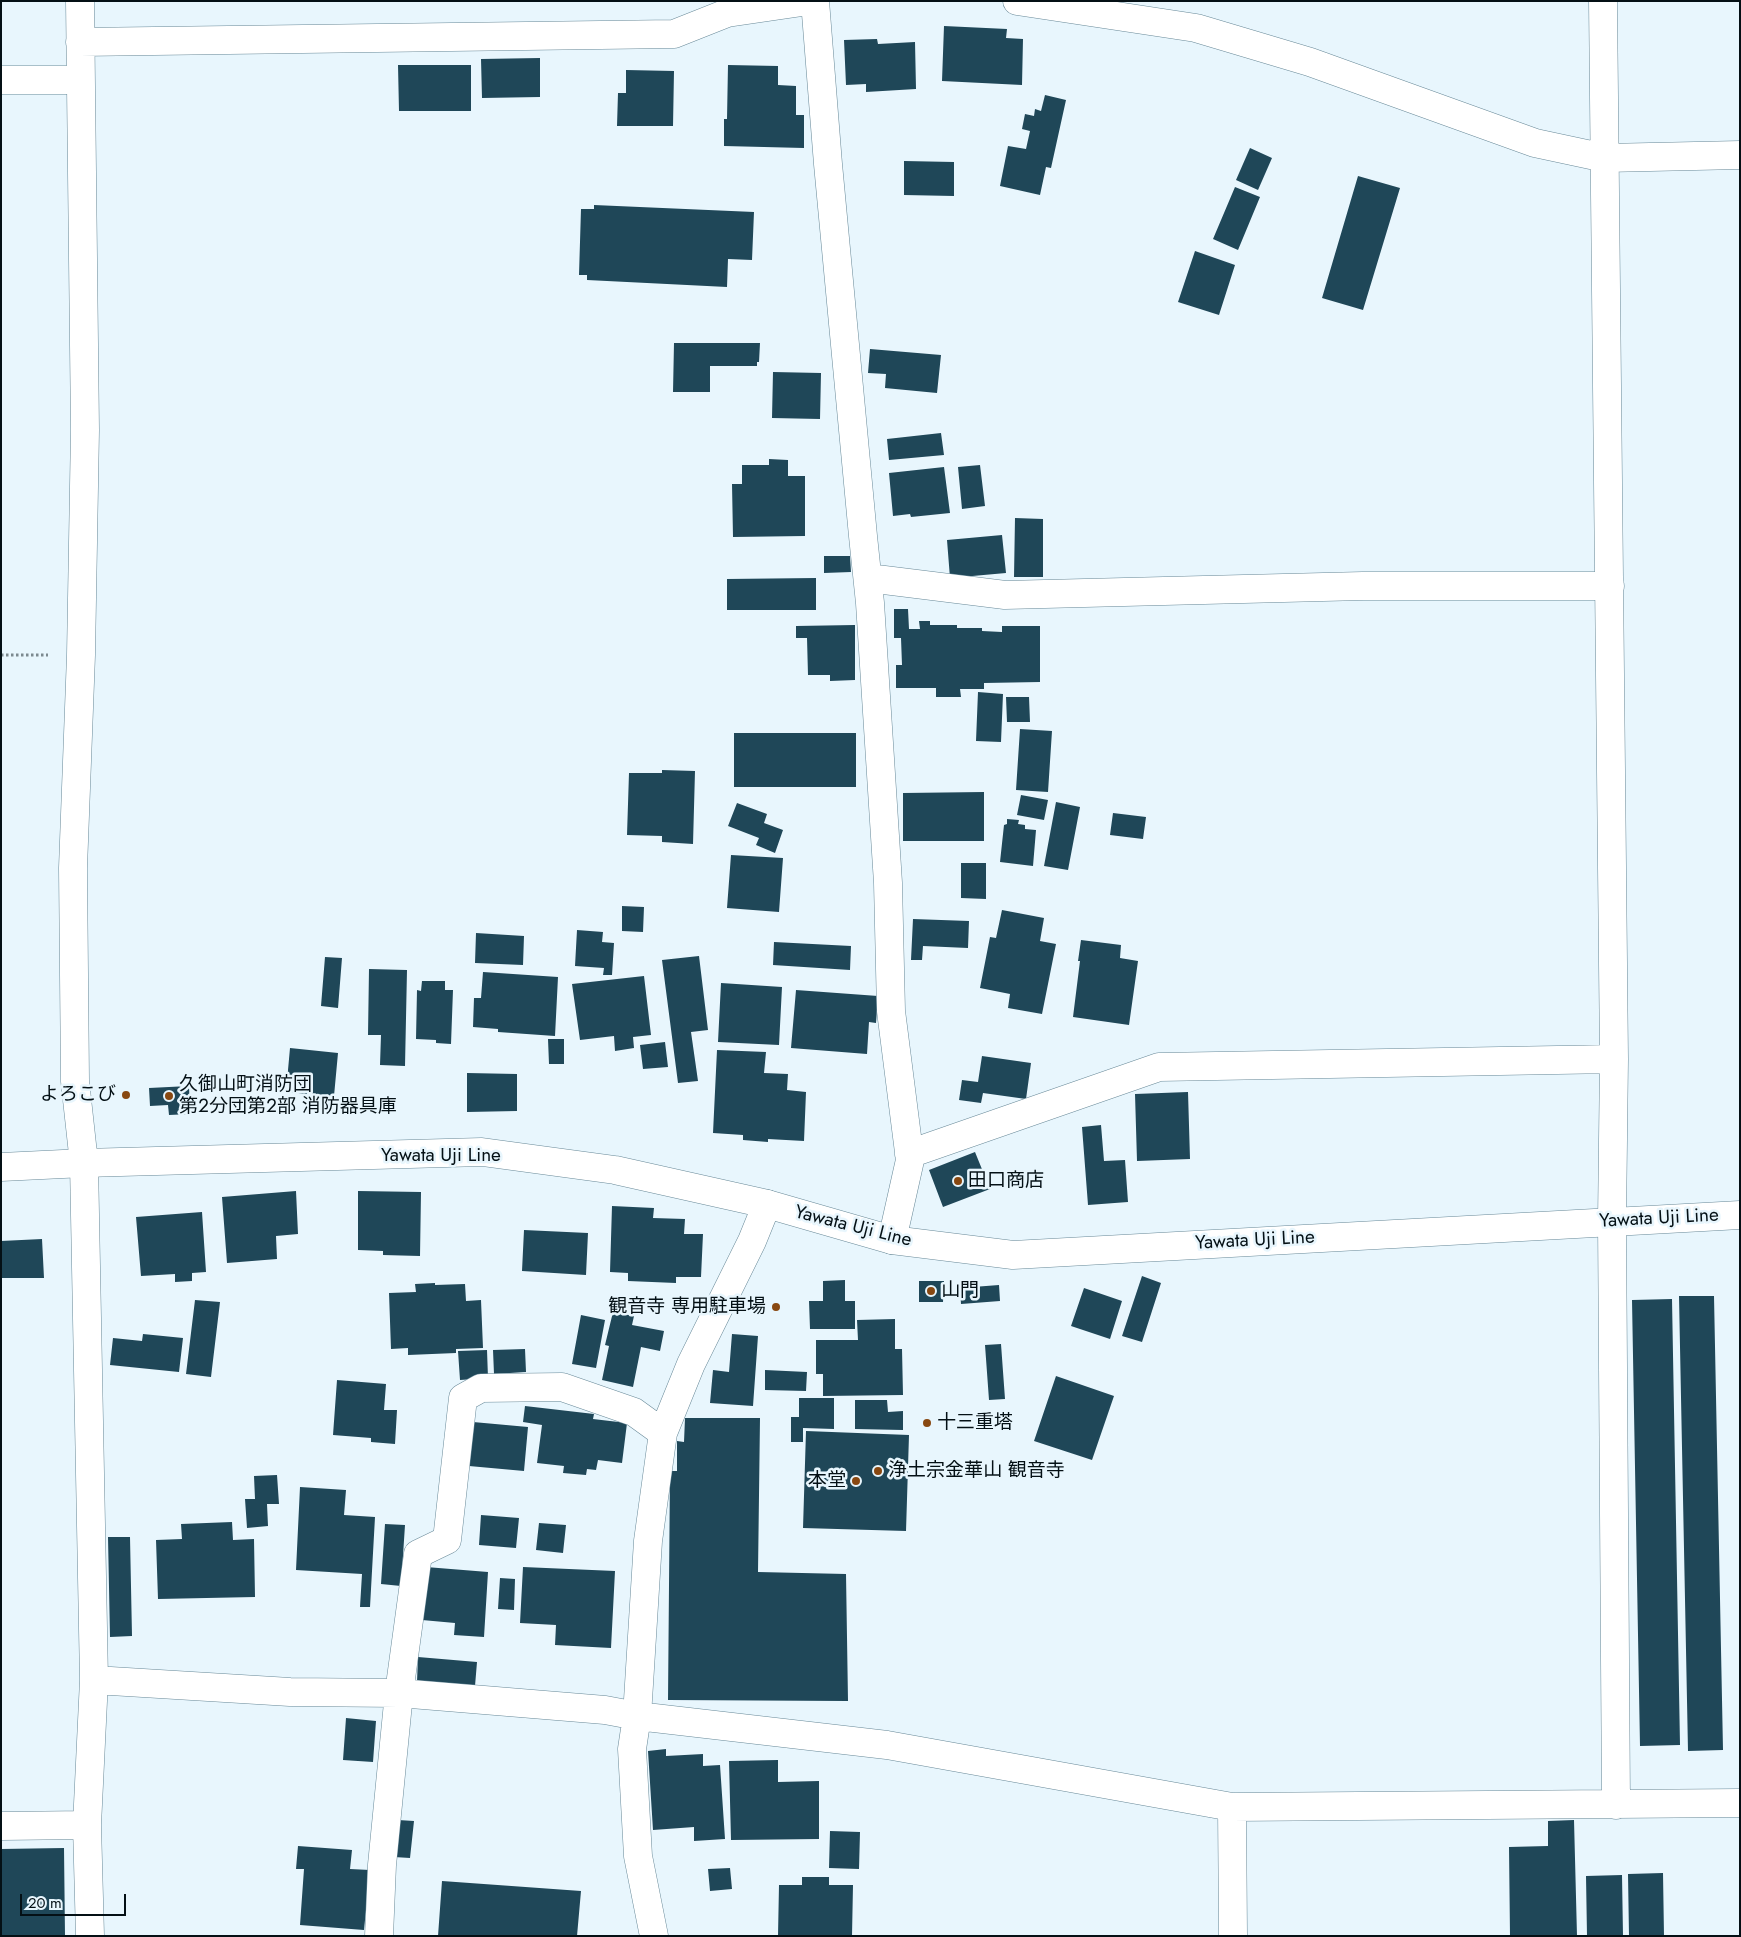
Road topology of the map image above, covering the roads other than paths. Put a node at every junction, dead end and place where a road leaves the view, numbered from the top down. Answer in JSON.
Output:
{"nodes":[{"id":1,"x":80,"y":1,"type":"edge"},
{"id":2,"x":809,"y":1,"type":"edge"},
{"id":3,"x":815,"y":1,"type":"edge"},
{"id":4,"x":1017,"y":1,"type":"edge"},
{"id":5,"x":1603,"y":1,"type":"edge"},
{"id":6,"x":80,"y":42,"type":"junction"},
{"id":7,"x":1,"y":80,"type":"edge"},
{"id":8,"x":80,"y":80,"type":"junction"},
{"id":9,"x":1740,"y":155,"type":"edge"},
{"id":10,"x":1605,"y":158,"type":"junction"},
{"id":11,"x":868,"y":578,"type":"junction"},
{"id":12,"x":1610,"y":586,"type":"junction"},
{"id":13,"x":1614,"y":1059,"type":"junction"},
{"id":14,"x":909,"y":1154,"type":"junction"},
{"id":15,"x":84,"y":1163,"type":"junction"},
{"id":16,"x":1,"y":1167,"type":"edge"},
{"id":17,"x":767,"y":1204,"type":"junction"},
{"id":18,"x":1740,"y":1215,"type":"edge"},
{"id":19,"x":1612,"y":1221,"type":"junction"},
{"id":20,"x":892,"y":1240,"type":"junction"},
{"id":21,"x":663,"y":1433,"type":"junction"},
{"id":22,"x":94,"y":1680,"type":"junction"},
{"id":23,"x":399,"y":1693,"type":"junction"},
{"id":24,"x":637,"y":1716,"type":"junction"},
{"id":25,"x":1740,"y":1803,"type":"edge"},
{"id":26,"x":1616,"y":1805,"type":"junction"},
{"id":27,"x":1232,"y":1807,"type":"junction"},
{"id":28,"x":87,"y":1825,"type":"junction"},
{"id":29,"x":1,"y":1826,"type":"edge"},
{"id":30,"x":90,"y":1936,"type":"edge"},
{"id":31,"x":380,"y":1936,"type":"edge"},
{"id":32,"x":654,"y":1936,"type":"edge"},
{"id":33,"x":1233,"y":1936,"type":"edge"}],
"edges":[{"from":1,"to":6,"type":"street"},
{"from":2,"to":6,"type":"street"},
{"from":3,"to":11,"type":"street"},
{"from":4,"to":10,"type":"street"},
{"from":5,"to":10,"type":"street"},
{"from":6,"to":8,"type":"street"},
{"from":7,"to":8,"type":"street"},
{"from":8,"to":15,"type":"street"},
{"from":9,"to":10,"type":"street"},
{"from":10,"to":12,"type":"street"},
{"from":11,"to":12,"type":"street"},
{"from":11,"to":14,"type":"street"},
{"from":12,"to":13,"type":"street"},
{"from":13,"to":14,"type":"street"},
{"from":13,"to":19,"type":"street"},
{"from":14,"to":20,"type":"street"},
{"from":15,"to":16,"type":"street","name":"Yawata Uji Line"},
{"from":15,"to":17,"type":"street","name":"Yawata Uji Line"},
{"from":15,"to":22,"type":"street"},
{"from":17,"to":20,"type":"street","name":"Yawata Uji Line"},
{"from":17,"to":21,"type":"street"},
{"from":18,"to":19,"type":"street","name":"Yawata Uji Line"},
{"from":19,"to":20,"type":"street","name":"Yawata Uji Line"},
{"from":19,"to":26,"type":"street"},
{"from":21,"to":23,"type":"street"},
{"from":21,"to":24,"type":"street"},
{"from":22,"to":23,"type":"street"},
{"from":22,"to":28,"type":"street"},
{"from":23,"to":24,"type":"street"},
{"from":23,"to":31,"type":"street"},
{"from":24,"to":27,"type":"street"},
{"from":24,"to":32,"type":"street"},
{"from":25,"to":26,"type":"street"},
{"from":26,"to":27,"type":"street"},
{"from":27,"to":33,"type":"street"},
{"from":28,"to":29,"type":"street"},
{"from":28,"to":30,"type":"street"}]}
